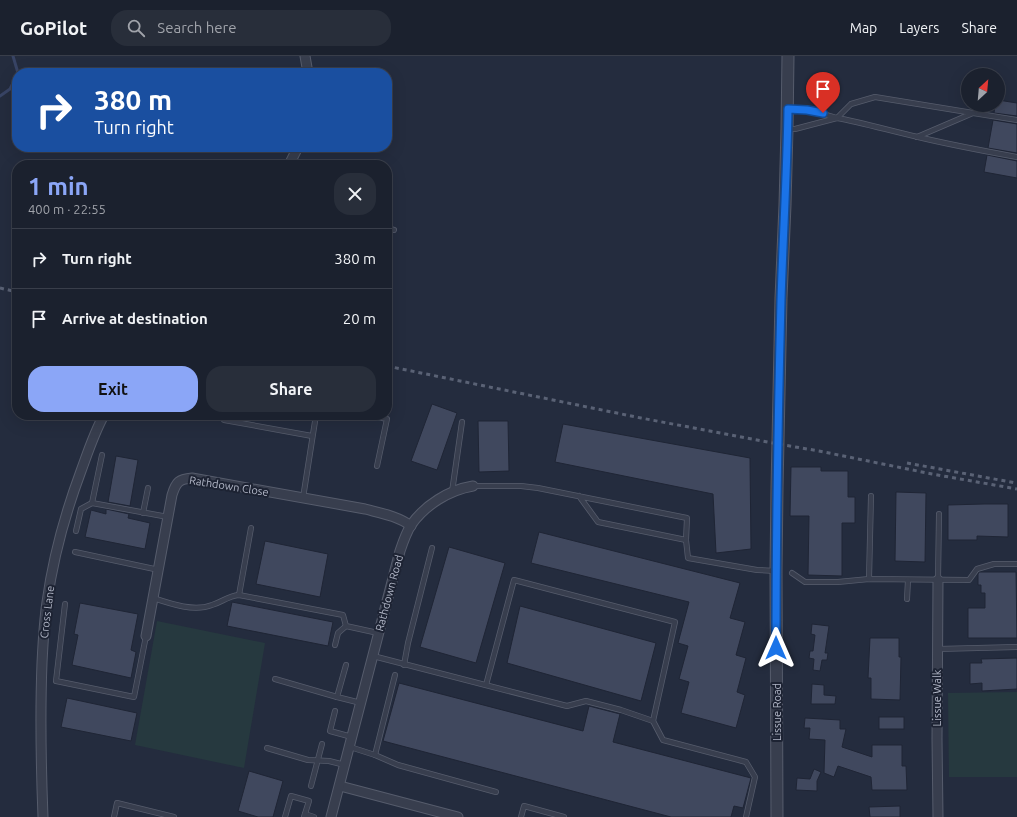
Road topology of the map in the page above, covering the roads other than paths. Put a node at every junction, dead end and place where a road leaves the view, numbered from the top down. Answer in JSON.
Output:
{"nodes":[{"id":1,"x":305,"y":56,"type":"edge"},
{"id":2,"x":788,"y":56,"type":"edge"},
{"id":3,"x":307,"y":68,"type":"edge"},
{"id":4,"x":788,"y":109,"type":"junction"},
{"id":5,"x":973,"y":113,"type":"junction"},
{"id":6,"x":837,"y":118,"type":"junction"},
{"id":7,"x":1017,"y":120,"type":"edge"},
{"id":8,"x":787,"y":129,"type":"junction"},
{"id":9,"x":917,"y":137,"type":"junction"},
{"id":10,"x":1017,"y":157,"type":"edge"},
{"id":11,"x":102,"y":420,"type":"edge"},
{"id":12,"x":224,"y":420,"type":"dead end"},
{"id":13,"x":315,"y":420,"type":"edge"},
{"id":14,"x":387,"y":420,"type":"edge"},
{"id":15,"x":462,"y":422,"type":"dead end"},
{"id":16,"x":312,"y":436,"type":"junction"},
{"id":17,"x":102,"y":455,"type":"dead end"},
{"id":18,"x":377,"y":466,"type":"dead end"},
{"id":19,"x":473,"y":486,"type":"joint"},
{"id":20,"x":148,"y":488,"type":"dead end"},
{"id":21,"x":452,"y":492,"type":"junction"},
{"id":22,"x":579,"y":496,"type":"junction"},
{"id":23,"x":872,"y":496,"type":"dead end"},
{"id":24,"x":303,"y":498,"type":"junction"},
{"id":25,"x":92,"y":503,"type":"junction"},
{"id":26,"x":143,"y":513,"type":"junction"},
{"id":27,"x":939,"y":514,"type":"dead end"},
{"id":28,"x":168,"y":517,"type":"junction"},
{"id":29,"x":410,"y":526,"type":"junction"},
{"id":30,"x":251,"y":528,"type":"dead end"},
{"id":31,"x":76,"y":531,"type":"dead end"},
{"id":32,"x":686,"y":540,"type":"junction"},
{"id":33,"x":432,"y":548,"type":"dead end"},
{"id":34,"x":75,"y":552,"type":"dead end"},
{"id":35,"x":1017,"y":564,"type":"edge"},
{"id":36,"x":159,"y":570,"type":"junction"},
{"id":37,"x":776,"y":571,"type":"junction"},
{"id":38,"x":792,"y":573,"type":"dead end"},
{"id":39,"x":869,"y":579,"type":"junction"},
{"id":40,"x":908,"y":580,"type":"junction"},
{"id":41,"x":938,"y":580,"type":"junction"},
{"id":42,"x":239,"y":595,"type":"junction"},
{"id":43,"x":153,"y":598,"type":"junction"},
{"id":44,"x":907,"y":599,"type":"dead end"},
{"id":45,"x":65,"y":604,"type":"dead end"},
{"id":46,"x":346,"y":626,"type":"junction"},
{"id":47,"x":378,"y":634,"type":"junction"},
{"id":48,"x":146,"y":636,"type":"joint"},
{"id":49,"x":335,"y":645,"type":"dead end"},
{"id":50,"x":1017,"y":647,"type":"edge"},
{"id":51,"x":938,"y":649,"type":"junction"},
{"id":52,"x":373,"y":656,"type":"junction"},
{"id":53,"x":346,"y":665,"type":"dead end"},
{"id":54,"x":404,"y":665,"type":"junction"},
{"id":55,"x":395,"y":675,"type":"dead end"},
{"id":56,"x":275,"y":679,"type":"dead end"},
{"id":57,"x":486,"y":685,"type":"junction"},
{"id":58,"x":337,"y":697,"type":"junction"},
{"id":59,"x":361,"y":703,"type":"junction"},
{"id":60,"x":335,"y":711,"type":"dead end"},
{"id":61,"x":652,"y":721,"type":"junction"},
{"id":62,"x":352,"y":737,"type":"junction"},
{"id":63,"x":322,"y":744,"type":"dead end"},
{"id":64,"x":350,"y":747,"type":"junction"},
{"id":65,"x":267,"y":748,"type":"dead end"},
{"id":66,"x":375,"y":755,"type":"junction"},
{"id":67,"x":318,"y":760,"type":"junction"},
{"id":68,"x":345,"y":765,"type":"junction"},
{"id":69,"x":311,"y":786,"type":"dead end"},
{"id":70,"x":340,"y":786,"type":"junction"},
{"id":71,"x":496,"y":792,"type":"dead end"},
{"id":72,"x":305,"y":816,"type":"edge"},
{"id":73,"x":43,"y":817,"type":"edge"},
{"id":74,"x":114,"y":817,"type":"edge"},
{"id":75,"x":174,"y":817,"type":"edge"},
{"id":76,"x":285,"y":817,"type":"edge"},
{"id":77,"x":314,"y":817,"type":"edge"},
{"id":78,"x":331,"y":817,"type":"edge"},
{"id":79,"x":458,"y":817,"type":"edge"},
{"id":80,"x":521,"y":817,"type":"edge"},
{"id":81,"x":564,"y":817,"type":"edge"},
{"id":82,"x":746,"y":817,"type":"edge"},
{"id":83,"x":777,"y":817,"type":"edge"},
{"id":84,"x":938,"y":817,"type":"edge"}],
"edges":[{"from":1,"to":3,"type":"street"},
{"from":2,"to":4,"type":"street","name":"Lissue Road"},
{"from":4,"to":6,"type":"lane"},
{"from":4,"to":8,"type":"street","name":"Lissue Road"},
{"from":5,"to":6,"type":"lane"},
{"from":5,"to":7,"type":"lane"},
{"from":5,"to":9,"type":"lane"},
{"from":6,"to":8,"type":"lane"},
{"from":6,"to":9,"type":"lane"},
{"from":8,"to":37,"type":"street","name":"Lissue Road"},
{"from":9,"to":10,"type":"lane"},
{"from":11,"to":73,"type":"street","name":"Cross Lane"},
{"from":12,"to":16,"type":"lane"},
{"from":13,"to":16,"type":"lane"},
{"from":14,"to":18,"type":"lane"},
{"from":15,"to":21,"type":"lane"},
{"from":16,"to":24,"type":"lane"},
{"from":17,"to":25,"type":"lane"},
{"from":19,"to":21,"type":"street","name":"Rathdown Road"},
{"from":19,"to":22,"type":"lane","name":"Rathdown Road"},
{"from":20,"to":26,"type":"lane"},
{"from":21,"to":29,"type":"street","name":"Rathdown Road"},
{"from":22,"to":32,"type":"lane"},
{"from":22,"to":32,"type":"lane","name":"Rathdown Road"},
{"from":23,"to":39,"type":"lane"},
{"from":24,"to":28,"type":"street","name":"Rathdown Close"},
{"from":24,"to":29,"type":"street","name":"Rathdown Close"},
{"from":25,"to":26,"type":"lane"},
{"from":25,"to":31,"type":"lane"},
{"from":26,"to":28,"type":"lane"},
{"from":27,"to":41,"type":"lane"},
{"from":28,"to":36,"type":"street","name":"Rathdown Close"},
{"from":29,"to":47,"type":"street","name":"Rathdown Road"},
{"from":30,"to":42,"type":"lane"},
{"from":32,"to":37,"type":"lane"},
{"from":33,"to":54,"type":"lane"},
{"from":34,"to":36,"type":"lane"},
{"from":35,"to":41,"type":"lane"},
{"from":36,"to":43,"type":"street","name":"Rathdown Close"},
{"from":37,"to":83,"type":"street","name":"Lissue Road"},
{"from":38,"to":39,"type":"lane"},
{"from":39,"to":40,"type":"lane"},
{"from":40,"to":41,"type":"lane"},
{"from":40,"to":44,"type":"lane"},
{"from":41,"to":51,"type":"street","name":"Lissue Walk"},
{"from":42,"to":43,"type":"lane"},
{"from":42,"to":46,"type":"lane"},
{"from":43,"to":48,"type":"street","name":"Rathdown Close"},
{"from":45,"to":48,"type":"lane"},
{"from":46,"to":47,"type":"lane"},
{"from":46,"to":49,"type":"lane"},
{"from":47,"to":52,"type":"street","name":"Rathdown Road"},
{"from":50,"to":51,"type":"lane"},
{"from":51,"to":84,"type":"street","name":"Lissue Walk"},
{"from":52,"to":54,"type":"lane"},
{"from":52,"to":59,"type":"street","name":"Rathdown Road"},
{"from":53,"to":58,"type":"lane"},
{"from":54,"to":57,"type":"lane"},
{"from":55,"to":66,"type":"lane"},
{"from":56,"to":58,"type":"lane"},
{"from":57,"to":61,"type":"lane"},
{"from":57,"to":61,"type":"lane"},
{"from":58,"to":59,"type":"lane"},
{"from":59,"to":62,"type":"street","name":"Rathdown Road"},
{"from":60,"to":62,"type":"lane"},
{"from":61,"to":82,"type":"lane"},
{"from":62,"to":64,"type":"street","name":"Rathdown Road"},
{"from":63,"to":67,"type":"lane"},
{"from":64,"to":66,"type":"lane"},
{"from":64,"to":68,"type":"street","name":"Rathdown Road"},
{"from":65,"to":67,"type":"lane"},
{"from":66,"to":71,"type":"lane"},
{"from":67,"to":68,"type":"lane"},
{"from":67,"to":69,"type":"lane"},
{"from":68,"to":70,"type":"street","name":"Rathdown Road"},
{"from":70,"to":78,"type":"street","name":"Rathdown Road"},
{"from":70,"to":79,"type":"street"},
{"from":72,"to":76,"type":"lane"},
{"from":72,"to":77,"type":"lane"},
{"from":74,"to":75,"type":"lane"},
{"from":80,"to":81,"type":"lane"}]}
